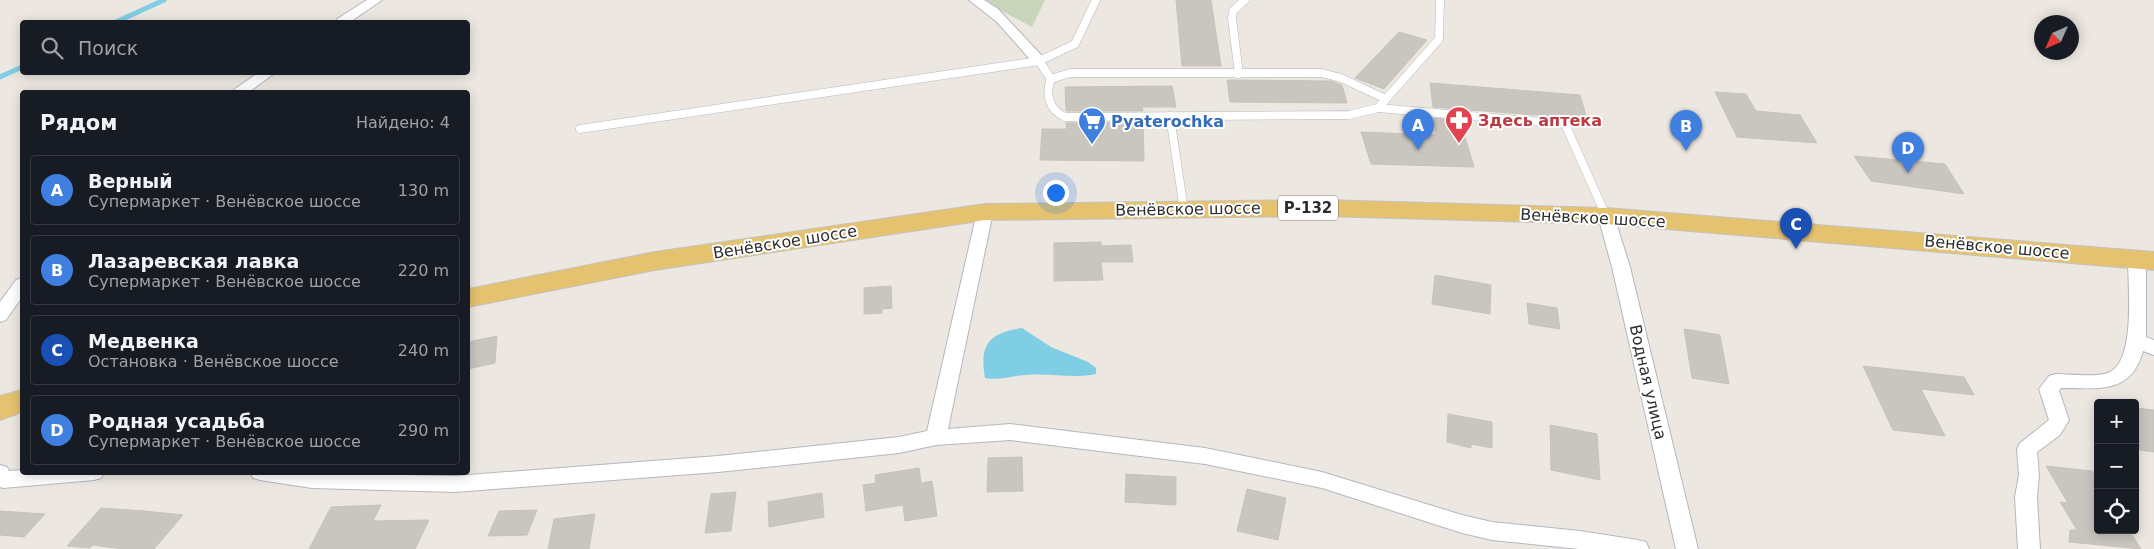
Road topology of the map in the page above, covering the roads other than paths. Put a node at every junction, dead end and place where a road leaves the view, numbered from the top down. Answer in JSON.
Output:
{"nodes":[{"id":1,"x":376,"y":0,"type":"edge"},
{"id":2,"x":975,"y":0,"type":"edge"},
{"id":3,"x":1096,"y":0,"type":"edge"},
{"id":4,"x":1245,"y":0,"type":"edge"},
{"id":5,"x":1440,"y":0,"type":"edge"},
{"id":6,"x":345,"y":20,"type":"edge"},
{"id":7,"x":1039,"y":61,"type":"junction"},
{"id":8,"x":1239,"y":74,"type":"junction"},
{"id":9,"x":265,"y":75,"type":"edge"},
{"id":10,"x":1051,"y":79,"type":"junction"},
{"id":11,"x":243,"y":90,"type":"edge"},
{"id":12,"x":1386,"y":99,"type":"junction"},
{"id":13,"x":1378,"y":108,"type":"junction"},
{"id":14,"x":1170,"y":116,"type":"junction"},
{"id":15,"x":580,"y":130,"type":"dead end"},
{"id":16,"x":1184,"y":210,"type":"junction"},
{"id":17,"x":984,"y":212,"type":"junction"},
{"id":18,"x":1606,"y":216,"type":"junction"},
{"id":19,"x":2145,"y":260,"type":"edge"},
{"id":20,"x":20,"y":287,"type":"edge"},
{"id":21,"x":470,"y":298,"type":"edge"},
{"id":22,"x":0,"y":316,"type":"edge"},
{"id":23,"x":2145,"y":344,"type":"edge"},
{"id":24,"x":20,"y":402,"type":"edge"},
{"id":25,"x":0,"y":408,"type":"edge"},
{"id":26,"x":936,"y":437,"type":"junction"},
{"id":27,"x":0,"y":473,"type":"edge"},
{"id":28,"x":60,"y":475,"type":"edge"},
{"id":29,"x":280,"y":475,"type":"edge"},
{"id":30,"x":1638,"y":549,"type":"edge"},
{"id":31,"x":1687,"y":549,"type":"edge"},
{"id":32,"x":2030,"y":549,"type":"edge"}],
"edges":[{"from":1,"to":6,"type":"street"},
{"from":2,"to":7,"type":"street"},
{"from":3,"to":7,"type":"lane"},
{"from":4,"to":8,"type":"lane"},
{"from":5,"to":12,"type":"lane"},
{"from":7,"to":10,"type":"lane"},
{"from":7,"to":15,"type":"lane"},
{"from":8,"to":10,"type":"lane"},
{"from":8,"to":12,"type":"lane"},
{"from":9,"to":11,"type":"street"},
{"from":10,"to":14,"type":"lane"},
{"from":12,"to":13,"type":"lane"},
{"from":13,"to":14,"type":"lane"},
{"from":13,"to":18,"type":"lane"},
{"from":14,"to":16,"type":"lane"},
{"from":16,"to":17,"type":"main road","name":"Венёвское шоссе","number":"Р-132"},
{"from":16,"to":18,"type":"main road","name":"Венёвское шоссе","number":"Р-132"},
{"from":17,"to":21,"type":"main road","name":"Венёвское шоссе","number":"Р-132"},
{"from":17,"to":26,"type":"street"},
{"from":18,"to":19,"type":"main road","name":"Венёвское шоссе","number":"Р-132"},
{"from":18,"to":31,"type":"street","name":"Водная улица"},
{"from":19,"to":23,"type":"street"},
{"from":20,"to":22,"type":"street"},
{"from":23,"to":32,"type":"street"},
{"from":24,"to":25,"type":"main road"},
{"from":26,"to":29,"type":"street"},
{"from":26,"to":30,"type":"street"},
{"from":27,"to":28,"type":"street"}]}
